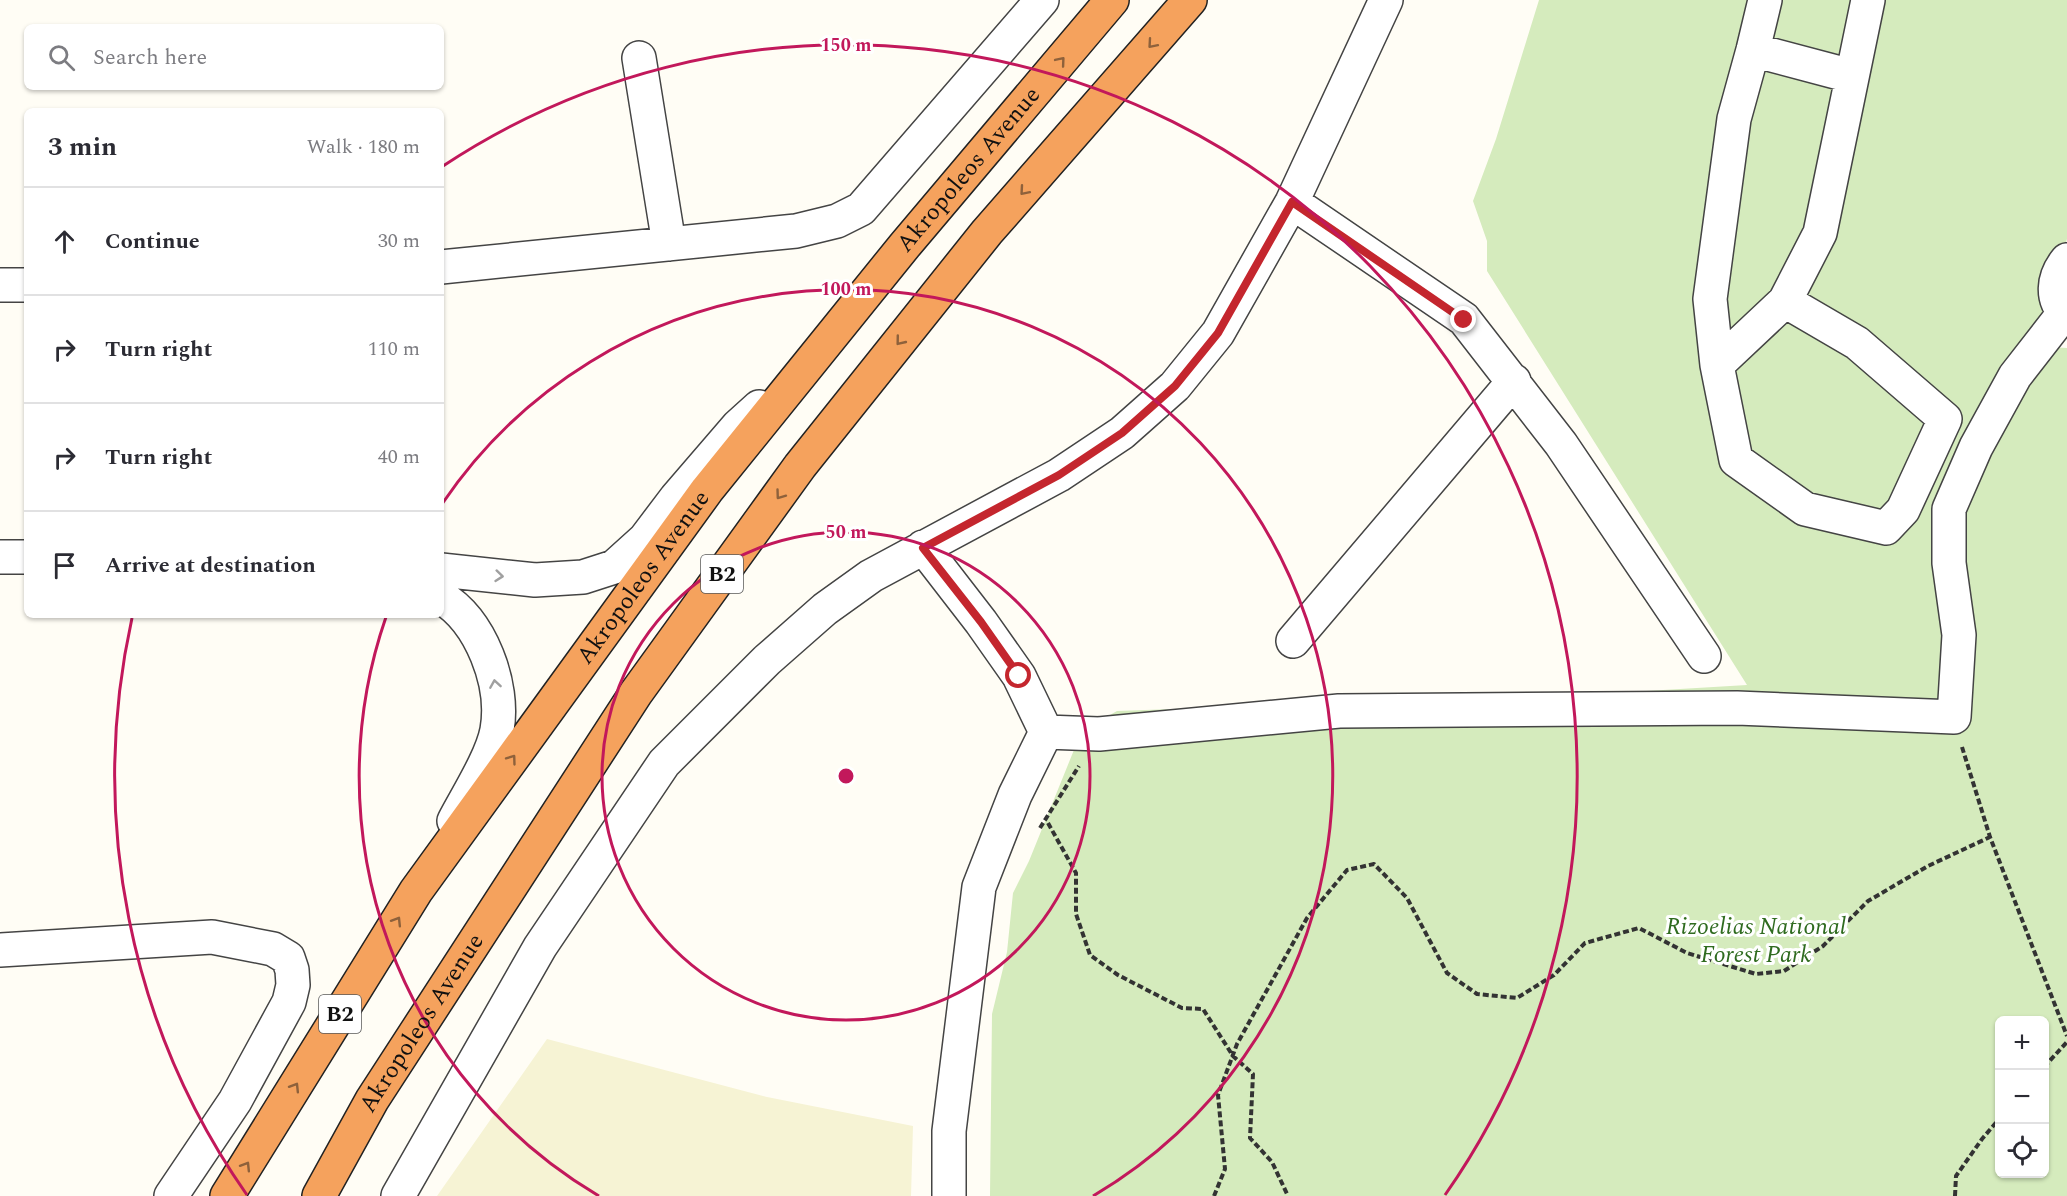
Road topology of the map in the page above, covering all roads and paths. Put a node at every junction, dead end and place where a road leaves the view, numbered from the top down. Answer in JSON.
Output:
{"nodes":[{"id":1,"x":1042,"y":0,"type":"edge"},
{"id":2,"x":1112,"y":0,"type":"edge"},
{"id":3,"x":1191,"y":0,"type":"edge"},
{"id":4,"x":1386,"y":0,"type":"edge"},
{"id":5,"x":1764,"y":0,"type":"edge"},
{"id":6,"x":1868,"y":0,"type":"edge"},
{"id":7,"x":1754,"y":50,"type":"junction"},
{"id":8,"x":639,"y":58,"type":"dead end"},
{"id":9,"x":1851,"y":76,"type":"junction"},
{"id":10,"x":1292,"y":202,"type":"junction"},
{"id":11,"x":669,"y":244,"type":"junction"},
{"id":12,"x":2067,"y":260,"type":"edge"},
{"id":13,"x":444,"y":267,"type":"edge"},
{"id":14,"x":0,"y":285,"type":"edge"},
{"id":15,"x":24,"y":285,"type":"edge"},
{"id":16,"x":1785,"y":301,"type":"junction"},
{"id":17,"x":2066,"y":314,"type":"edge"},
{"id":18,"x":816,"y":355,"type":"junction"},
{"id":19,"x":1717,"y":365,"type":"junction"},
{"id":20,"x":1514,"y":381,"type":"junction"},
{"id":21,"x":923,"y":548,"type":"junction"},
{"id":22,"x":0,"y":557,"type":"edge"},
{"id":23,"x":24,"y":557,"type":"edge"},
{"id":24,"x":444,"y":570,"type":"edge"},
{"id":25,"x":444,"y":599,"type":"edge"},
{"id":26,"x":1293,"y":641,"type":"dead end"},
{"id":27,"x":1704,"y":656,"type":"dead end"},
{"id":28,"x":1954,"y":717,"type":"junction"},
{"id":29,"x":1046,"y":732,"type":"junction"},
{"id":30,"x":1099,"y":734,"type":"junction"},
{"id":31,"x":1048,"y":823,"type":"dead end"},
{"id":32,"x":1036,"y":834,"type":"dead end"},
{"id":33,"x":1989,"y":837,"type":"junction"},
{"id":34,"x":416,"y":891,"type":"junction"},
{"id":35,"x":0,"y":950,"type":"edge"},
{"id":36,"x":2067,"y":1036,"type":"edge"},
{"id":37,"x":2067,"y":1042,"type":"edge"},
{"id":38,"x":1233,"y":1056,"type":"junction"},
{"id":39,"x":2049,"y":1061,"type":"edge"},
{"id":40,"x":1995,"y":1124,"type":"edge"},
{"id":41,"x":171,"y":1196,"type":"edge"},
{"id":42,"x":227,"y":1196,"type":"edge"},
{"id":43,"x":319,"y":1196,"type":"edge"},
{"id":44,"x":398,"y":1196,"type":"edge"},
{"id":45,"x":949,"y":1196,"type":"edge"},
{"id":46,"x":1214,"y":1196,"type":"edge"},
{"id":47,"x":1288,"y":1196,"type":"edge"},
{"id":48,"x":1955,"y":1196,"type":"edge"}],
"edges":[{"from":1,"to":11,"type":"street"},
{"from":18,"to":2,"type":"highway","name":"Akropoleos Avenue","number":"B2","one_way":true},
{"from":3,"to":43,"type":"highway","name":"Akropoleos Avenue","number":"B2","one_way":true},
{"from":4,"to":10,"type":"street"},
{"from":5,"to":7,"type":"street"},
{"from":6,"to":9,"type":"street"},
{"from":7,"to":9,"type":"street"},
{"from":7,"to":19,"type":"street"},
{"from":8,"to":11,"type":"street"},
{"from":9,"to":16,"type":"street"},
{"from":10,"to":20,"type":"street"},
{"from":10,"to":21,"type":"street"},
{"from":11,"to":13,"type":"street"},
{"from":12,"to":17,"type":"street"},
{"from":14,"to":15,"type":"street"},
{"from":16,"to":19,"type":"street"},
{"from":16,"to":19,"type":"street"},
{"from":17,"to":28,"type":"street"},
{"from":24,"to":18,"type":"street","one_way":true},
{"from":34,"to":18,"type":"highway","name":"Akropoleos Avenue","number":"B2","one_way":true},
{"from":20,"to":26,"type":"street"},
{"from":20,"to":27,"type":"street"},
{"from":21,"to":29,"type":"street"},
{"from":21,"to":44,"type":"street"},
{"from":22,"to":23,"type":"street"},
{"from":34,"to":25,"type":"street","one_way":true},
{"from":28,"to":30,"type":"street"},
{"from":28,"to":33,"type":"path"},
{"from":29,"to":30,"type":"street"},
{"from":29,"to":45,"type":"street"},
{"from":30,"to":32,"type":"path"},
{"from":31,"to":38,"type":"path"},
{"from":33,"to":36,"type":"path"},
{"from":33,"to":38,"type":"path"},
{"from":42,"to":34,"type":"highway","name":"Akropoleos Avenue","number":"B2","one_way":true},
{"from":35,"to":41,"type":"street"},
{"from":37,"to":39,"type":"path"},
{"from":38,"to":46,"type":"path"},
{"from":38,"to":47,"type":"path"},
{"from":40,"to":48,"type":"path"}]}
